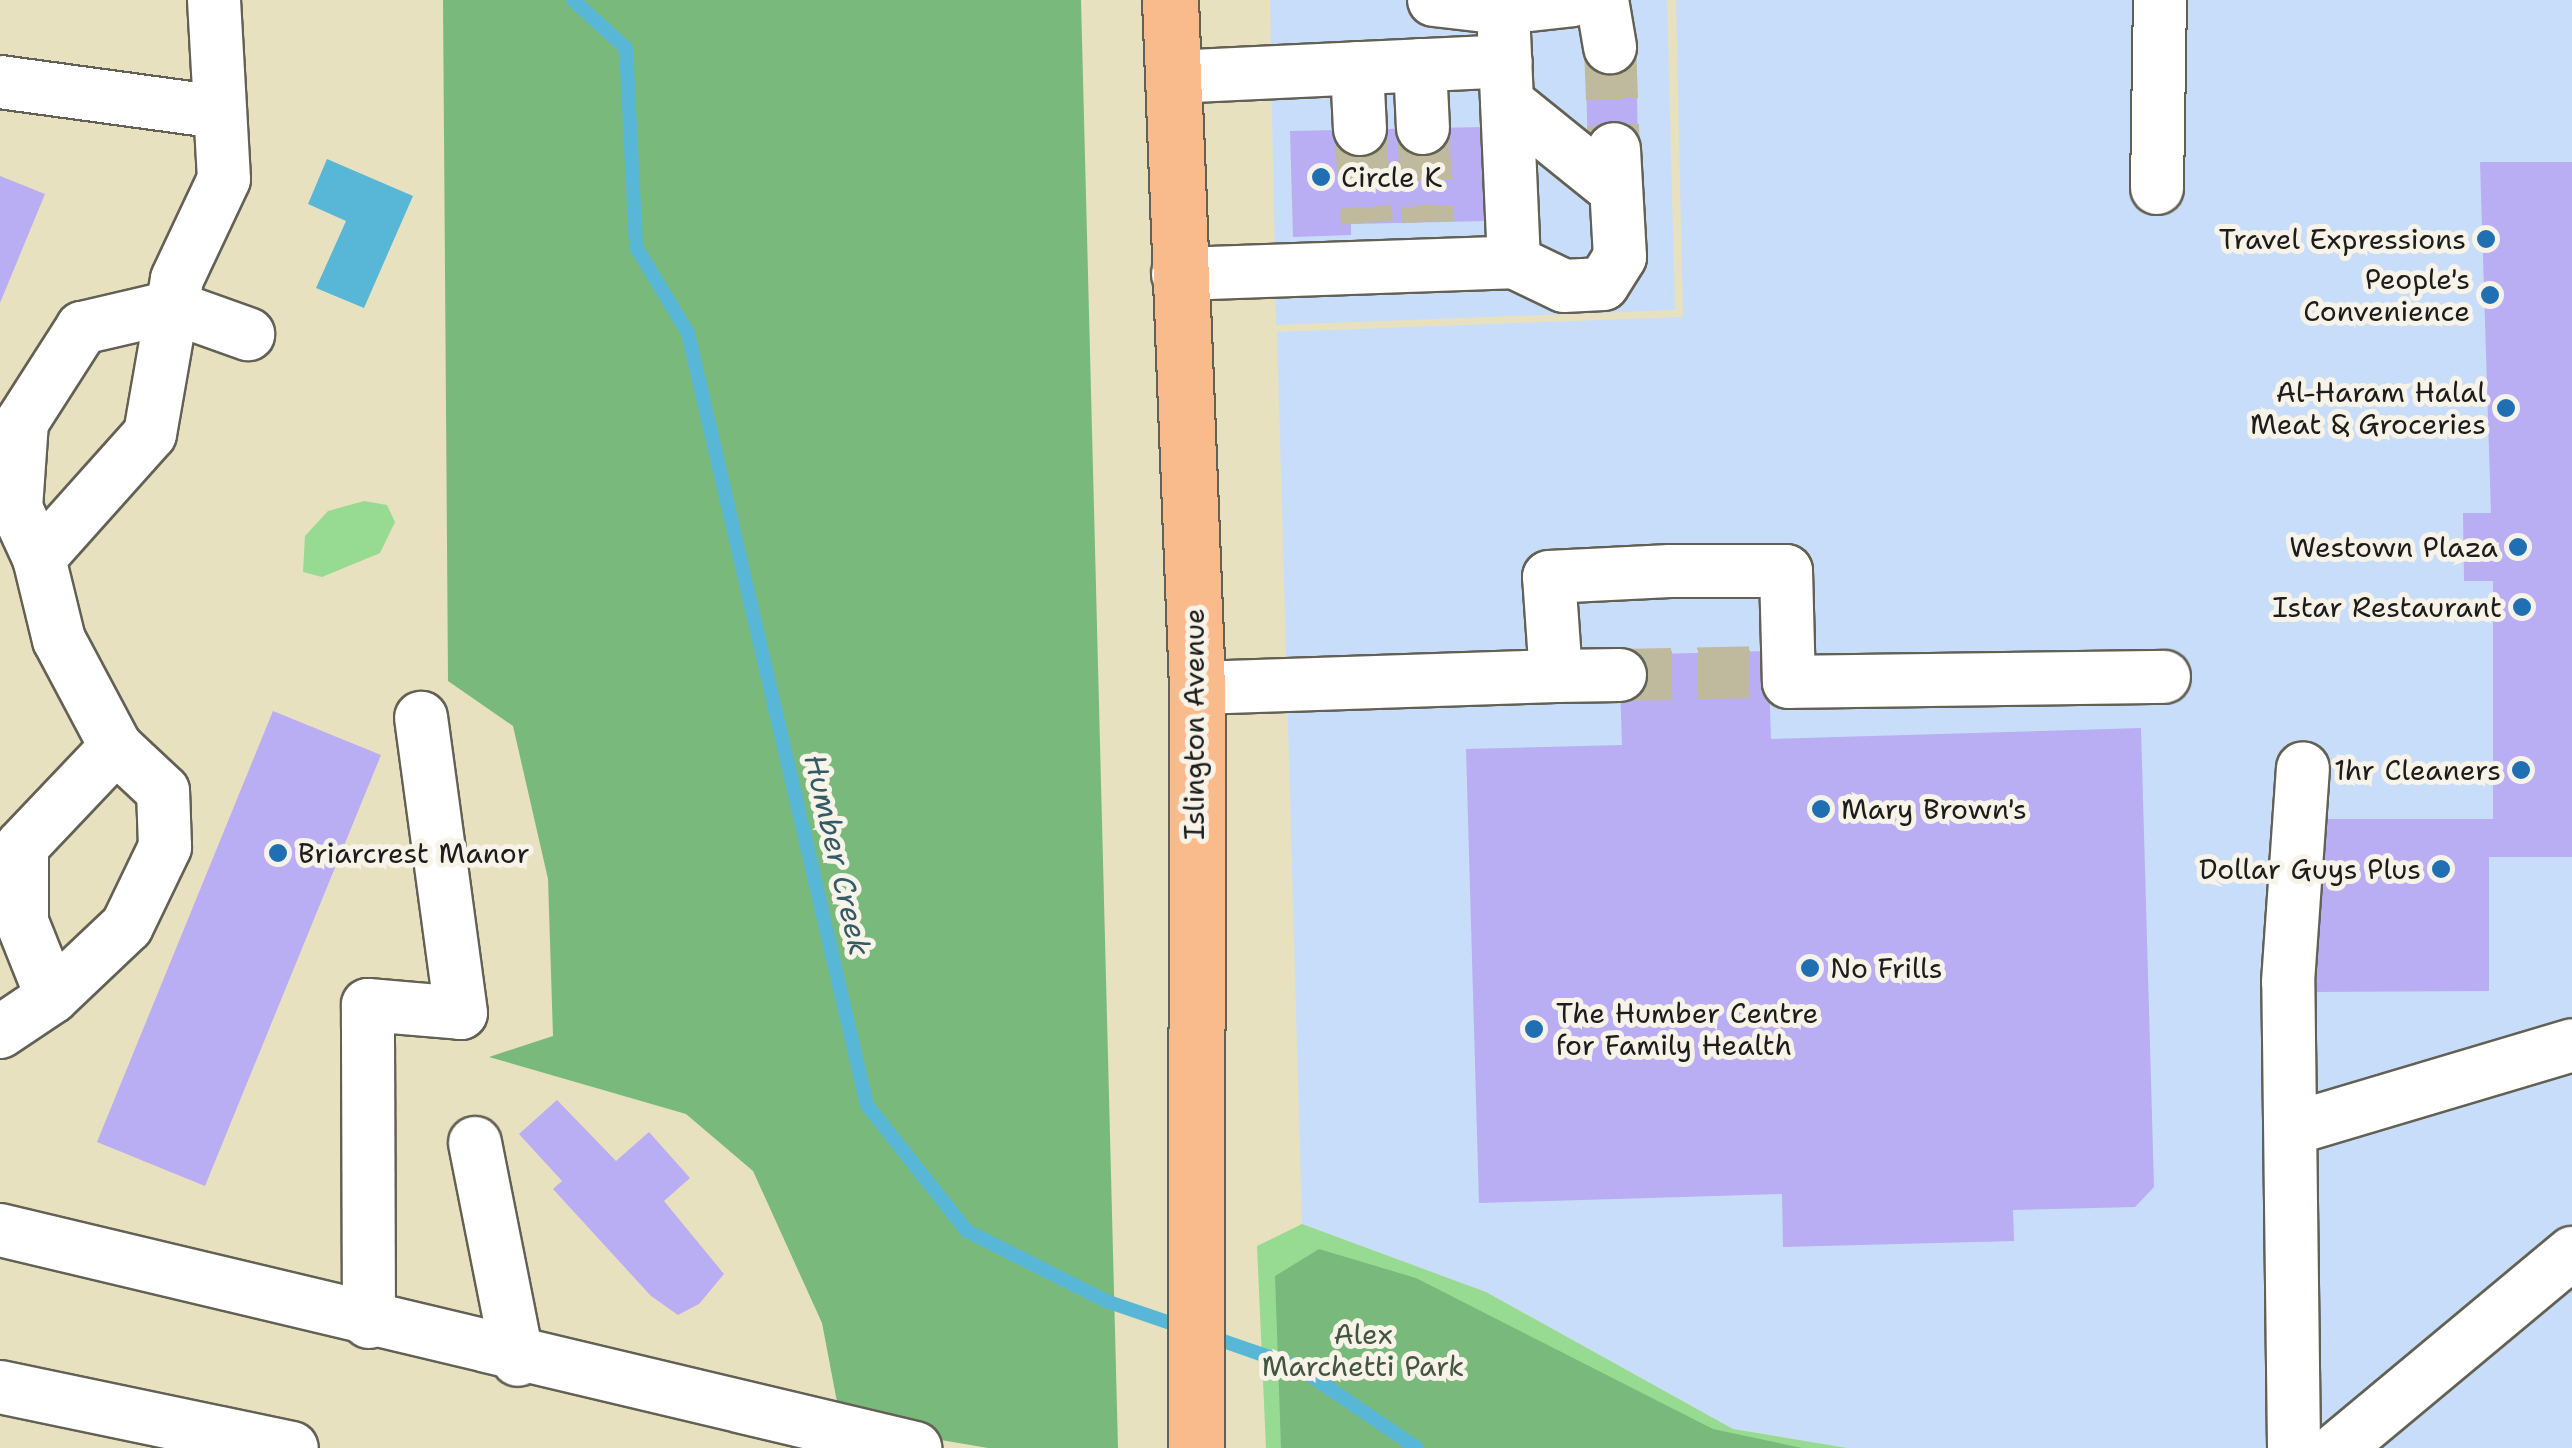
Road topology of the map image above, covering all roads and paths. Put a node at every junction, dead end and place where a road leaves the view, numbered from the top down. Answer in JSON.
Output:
{"nodes":[{"id":1,"x":214,"y":0,"type":"edge"},
{"id":2,"x":1170,"y":0,"type":"edge"},
{"id":3,"x":1434,"y":0,"type":"edge"},
{"id":4,"x":1573,"y":0,"type":"edge"},
{"id":5,"x":2160,"y":0,"type":"edge"},
{"id":6,"x":1503,"y":8,"type":"junction"},
{"id":7,"x":1420,"y":65,"type":"junction"},
{"id":8,"x":1357,"y":68,"type":"junction"},
{"id":9,"x":1172,"y":77,"type":"junction"},
{"id":10,"x":0,"y":82,"type":"edge"},
{"id":11,"x":1506,"y":82,"type":"junction"},
{"id":12,"x":220,"y":112,"type":"junction"},
{"id":13,"x":1360,"y":128,"type":"tunnel mouth"},
{"id":14,"x":1422,"y":128,"type":"tunnel mouth"},
{"id":15,"x":2157,"y":188,"type":"dead end"},
{"id":16,"x":1514,"y":262,"type":"junction"},
{"id":17,"x":1178,"y":274,"type":"junction"},
{"id":18,"x":172,"y":307,"type":"junction"},
{"id":19,"x":248,"y":334,"type":"dead end"},
{"id":20,"x":39,"y":558,"type":"junction"},
{"id":21,"x":1620,"y":675,"type":"tunnel mouth"},
{"id":22,"x":1556,"y":676,"type":"junction"},
{"id":23,"x":2164,"y":678,"type":"dead end"},
{"id":24,"x":1197,"y":688,"type":"junction"},
{"id":25,"x":421,"y":718,"type":"dead end"},
{"id":26,"x":116,"y":747,"type":"junction"},
{"id":27,"x":2303,"y":769,"type":"dead end"},
{"id":28,"x":52,"y":997,"type":"junction"},
{"id":29,"x":0,"y":1032,"type":"edge"},
{"id":30,"x":2572,"y":1045,"type":"edge"},
{"id":31,"x":2290,"y":1130,"type":"junction"},
{"id":32,"x":474,"y":1142,"type":"dead end"},
{"id":33,"x":0,"y":1230,"type":"edge"},
{"id":34,"x":2572,"y":1253,"type":"edge"},
{"id":35,"x":369,"y":1322,"type":"junction"},
{"id":36,"x":518,"y":1360,"type":"junction"},
{"id":37,"x":0,"y":1387,"type":"edge"},
{"id":38,"x":1196,"y":1431,"type":"edge"},
{"id":39,"x":291,"y":1448,"type":"edge"},
{"id":40,"x":916,"y":1448,"type":"edge"},
{"id":41,"x":2294,"y":1448,"type":"edge"},
{"id":42,"x":2338,"y":1448,"type":"edge"}],
"edges":[{"from":1,"to":12,"type":"street"},
{"from":2,"to":9,"type":"main road","name":"Islington Avenue"},
{"from":3,"to":6,"type":"street"},
{"from":4,"to":6,"type":"street"},
{"from":5,"to":15,"type":"street"},
{"from":6,"to":11,"type":"street"},
{"from":7,"to":8,"type":"street"},
{"from":7,"to":11,"type":"street"},
{"from":7,"to":14,"type":"street"},
{"from":8,"to":9,"type":"street"},
{"from":8,"to":13,"type":"street"},
{"from":9,"to":17,"type":"main road","name":"Islington Avenue"},
{"from":10,"to":12,"type":"street"},
{"from":11,"to":16,"type":"street"},
{"from":11,"to":16,"type":"street"},
{"from":12,"to":18,"type":"street"},
{"from":16,"to":17,"type":"street"},
{"from":17,"to":24,"type":"main road","name":"Islington Avenue"},
{"from":18,"to":19,"type":"street"},
{"from":18,"to":20,"type":"street"},
{"from":18,"to":20,"type":"street"},
{"from":20,"to":26,"type":"street"},
{"from":21,"to":22,"type":"street"},
{"from":22,"to":23,"type":"street"},
{"from":22,"to":24,"type":"street"},
{"from":24,"to":38,"type":"main road","name":"Islington Avenue"},
{"from":25,"to":35,"type":"street"},
{"from":26,"to":28,"type":"street"},
{"from":26,"to":28,"type":"street"},
{"from":27,"to":31,"type":"street"},
{"from":28,"to":29,"type":"street"},
{"from":30,"to":31,"type":"street"},
{"from":31,"to":41,"type":"street"},
{"from":32,"to":36,"type":"street"},
{"from":33,"to":35,"type":"street"},
{"from":34,"to":42,"type":"street"},
{"from":35,"to":36,"type":"street"},
{"from":36,"to":40,"type":"street"},
{"from":37,"to":39,"type":"street"}]}
